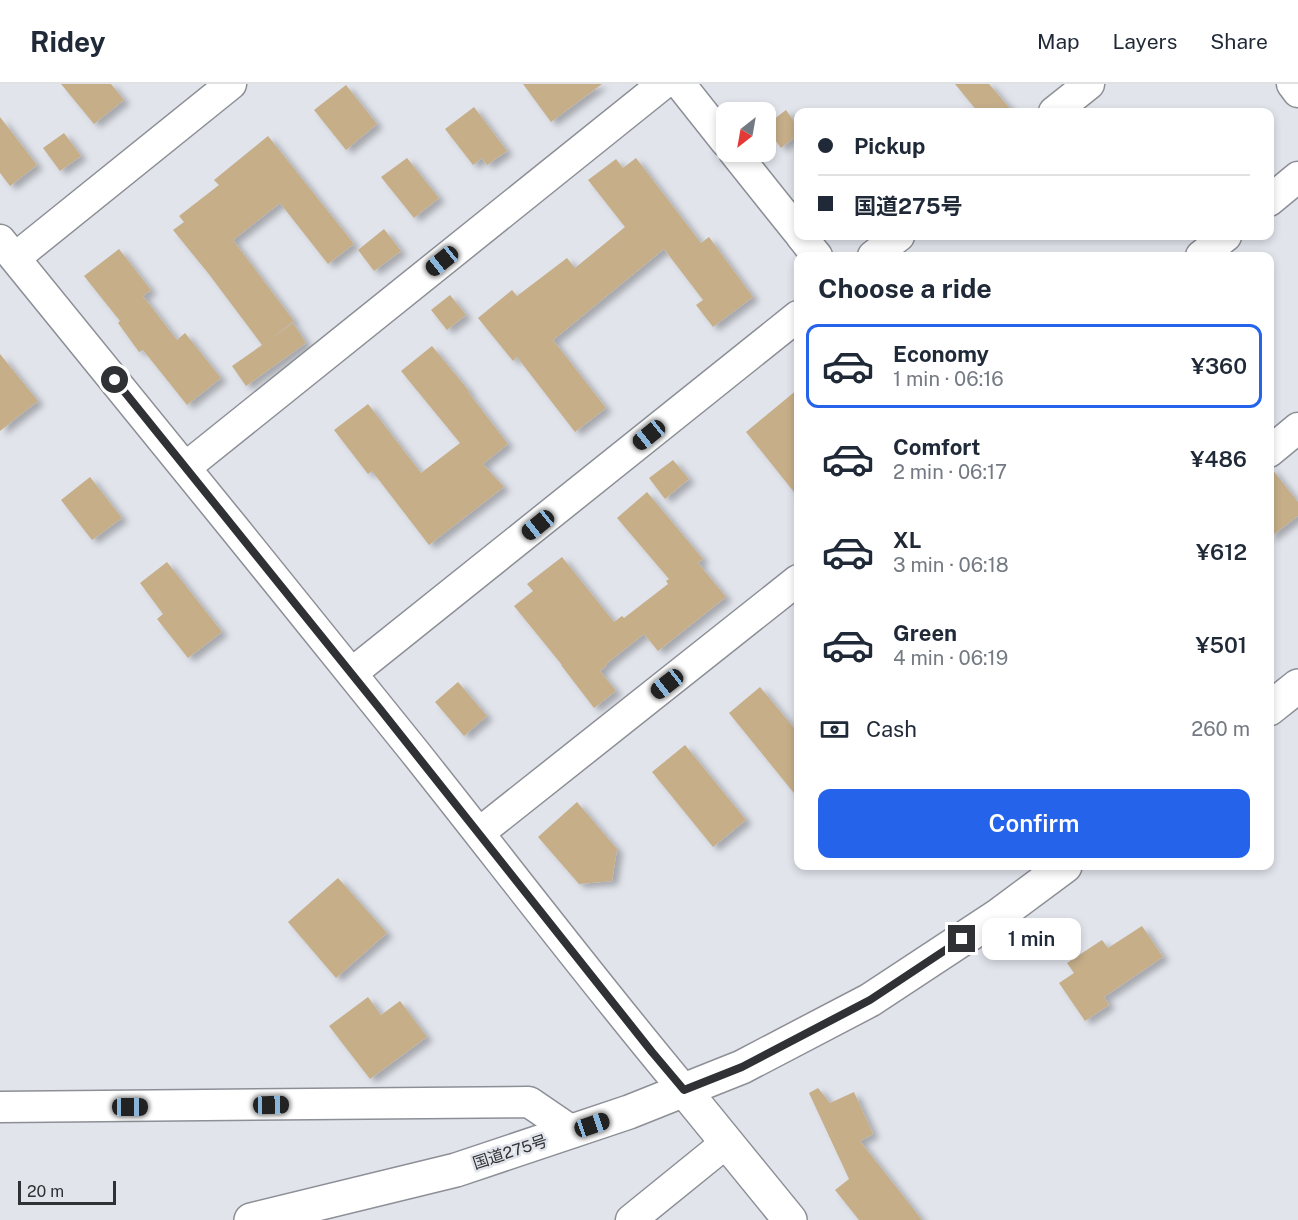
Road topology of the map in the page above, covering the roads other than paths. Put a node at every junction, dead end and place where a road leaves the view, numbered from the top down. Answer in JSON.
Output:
{"nodes":[{"id":1,"x":231,"y":84,"type":"edge"},
{"id":2,"x":663,"y":84,"type":"edge"},
{"id":3,"x":680,"y":84,"type":"edge"},
{"id":4,"x":1089,"y":84,"type":"edge"},
{"id":5,"x":1292,"y":84,"type":"edge"},
{"id":6,"x":1298,"y":92,"type":"edge"},
{"id":7,"x":1059,"y":108,"type":"edge"},
{"id":8,"x":716,"y":129,"type":"edge"},
{"id":9,"x":742,"y":162,"type":"edge"},
{"id":10,"x":1298,"y":177,"type":"edge"},
{"id":11,"x":1274,"y":197,"type":"edge"},
{"id":12,"x":794,"y":228,"type":"edge"},
{"id":13,"x":804,"y":240,"type":"edge"},
{"id":14,"x":894,"y":240,"type":"edge"},
{"id":15,"x":1221,"y":240,"type":"edge"},
{"id":16,"x":7,"y":249,"type":"edge"},
{"id":17,"x":814,"y":252,"type":"edge"},
{"id":18,"x":878,"y":252,"type":"edge"},
{"id":19,"x":1206,"y":252,"type":"edge"},
{"id":20,"x":794,"y":319,"type":"edge"},
{"id":21,"x":1298,"y":428,"type":"edge"},
{"id":22,"x":1274,"y":448,"type":"edge"},
{"id":23,"x":186,"y":467,"type":"junction"},
{"id":24,"x":794,"y":583,"type":"edge"},
{"id":25,"x":352,"y":673,"type":"junction"},
{"id":26,"x":1298,"y":686,"type":"edge"},
{"id":27,"x":1274,"y":705,"type":"edge"},
{"id":28,"x":479,"y":833,"type":"junction"},
{"id":29,"x":1060,"y":870,"type":"edge"},
{"id":30,"x":684,"y":1090,"type":"junction"},
{"id":31,"x":0,"y":1107,"type":"edge"},
{"id":32,"x":573,"y":1132,"type":"junction"},
{"id":33,"x":726,"y":1143,"type":"junction"},
{"id":34,"x":251,"y":1220,"type":"edge"},
{"id":35,"x":631,"y":1220,"type":"edge"},
{"id":36,"x":790,"y":1220,"type":"edge"}],
"edges":[{"from":1,"to":16,"type":"street"},
{"from":2,"to":23,"type":"street"},
{"from":3,"to":8,"type":"street"},
{"from":4,"to":7,"type":"street"},
{"from":5,"to":6,"type":"street"},
{"from":9,"to":12,"type":"street"},
{"from":10,"to":11,"type":"street"},
{"from":13,"to":17,"type":"street"},
{"from":14,"to":18,"type":"street"},
{"from":15,"to":19,"type":"street"},
{"from":16,"to":23,"type":"street"},
{"from":20,"to":25,"type":"street"},
{"from":21,"to":22,"type":"street"},
{"from":23,"to":25,"type":"street"},
{"from":24,"to":28,"type":"street"},
{"from":25,"to":28,"type":"street"},
{"from":26,"to":27,"type":"main road"},
{"from":28,"to":30,"type":"street"},
{"from":29,"to":30,"type":"main road","name":"国道275号"},
{"from":30,"to":32,"type":"main road","name":"国道275号"},
{"from":30,"to":33,"type":"main road"},
{"from":31,"to":32,"type":"street"},
{"from":32,"to":34,"type":"main road","name":"国道275号"},
{"from":33,"to":35,"type":"street"},
{"from":33,"to":36,"type":"main road"}]}
